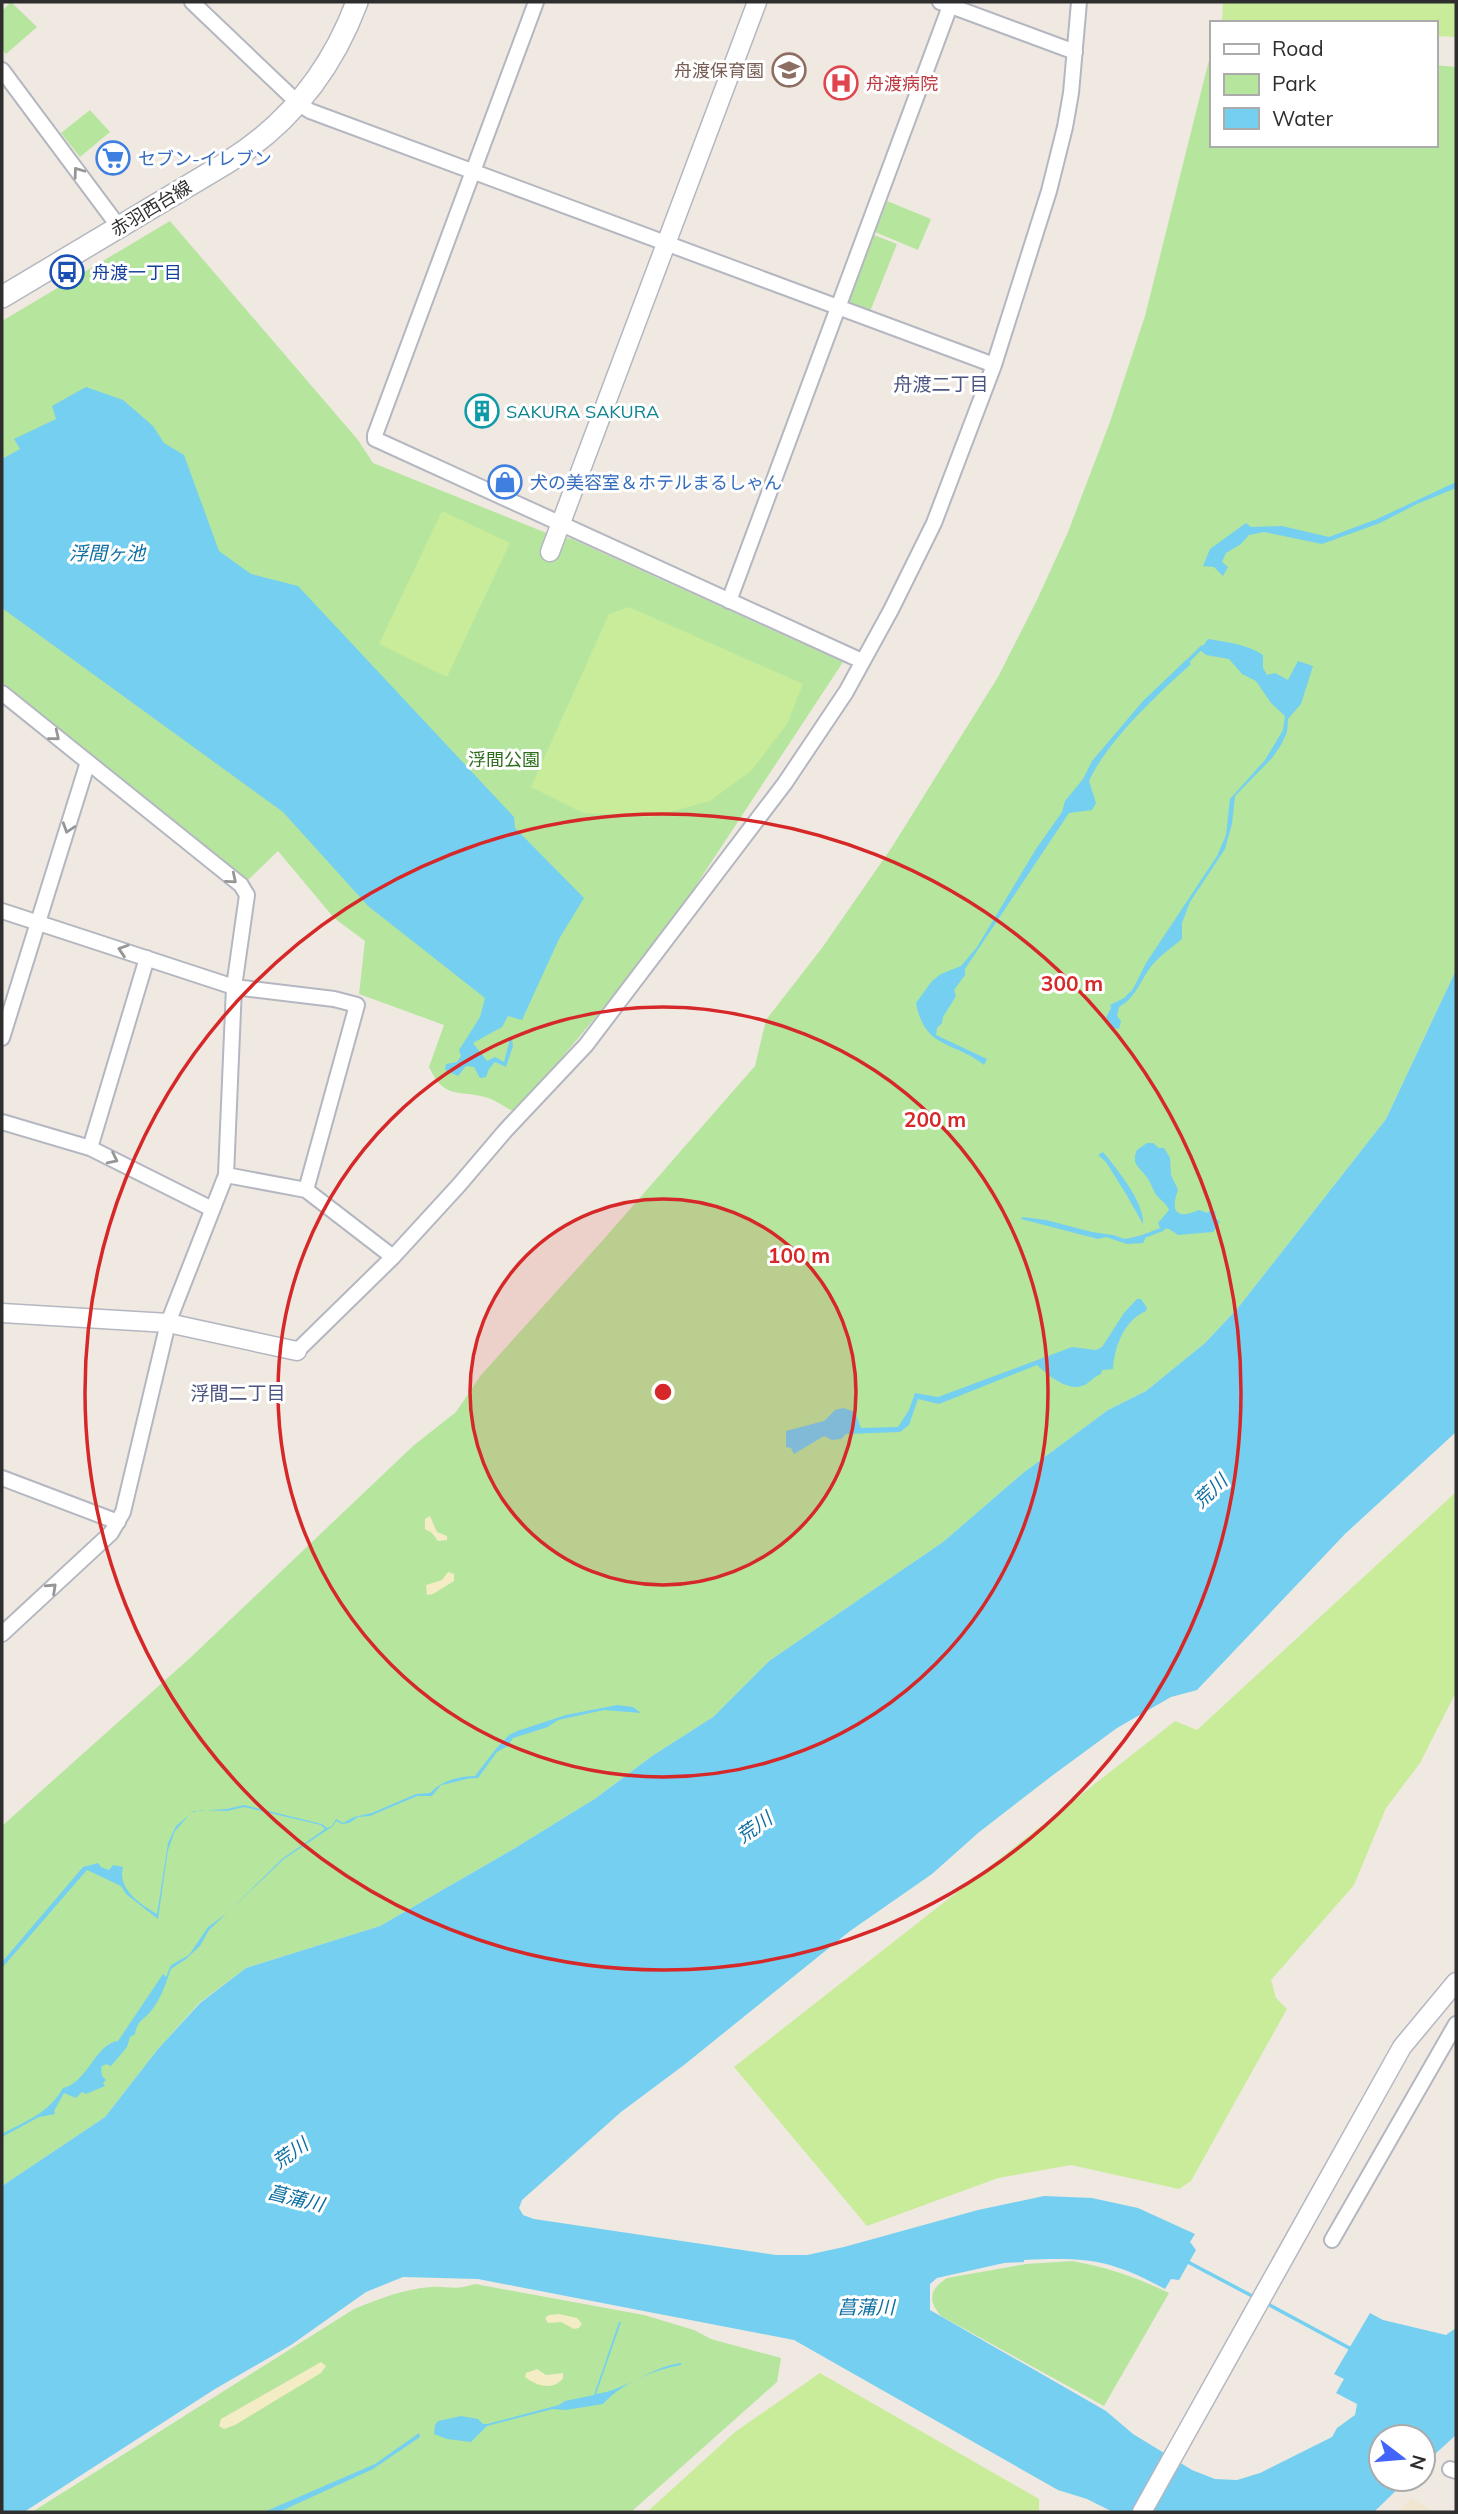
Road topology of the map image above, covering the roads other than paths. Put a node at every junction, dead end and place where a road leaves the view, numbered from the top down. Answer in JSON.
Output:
{"nodes":[{"id":1,"x":192,"y":2,"type":"edge"},
{"id":2,"x":357,"y":2,"type":"edge"},
{"id":3,"x":536,"y":2,"type":"edge"},
{"id":4,"x":757,"y":2,"type":"edge"},
{"id":5,"x":1079,"y":2,"type":"edge"},
{"id":6,"x":945,"y":4,"type":"edge"},
{"id":7,"x":1075,"y":52,"type":"junction"},
{"id":8,"x":2,"y":70,"type":"edge"},
{"id":9,"x":299,"y":103,"type":"junction"},
{"id":10,"x":473,"y":171,"type":"junction"},
{"id":11,"x":118,"y":227,"type":"junction"},
{"id":12,"x":666,"y":244,"type":"junction"},
{"id":13,"x":2,"y":297,"type":"edge"},
{"id":14,"x":838,"y":307,"type":"junction"},
{"id":15,"x":994,"y":365,"type":"junction"},
{"id":16,"x":560,"y":525,"type":"junction"},
{"id":17,"x":550,"y":552,"type":"dead end"},
{"id":18,"x":729,"y":601,"type":"junction"},
{"id":19,"x":862,"y":661,"type":"junction"},
{"id":20,"x":2,"y":694,"type":"edge"},
{"id":21,"x":88,"y":762,"type":"junction"},
{"id":22,"x":2,"y":911,"type":"edge"},
{"id":23,"x":38,"y":923,"type":"junction"},
{"id":24,"x":147,"y":958,"type":"junction"},
{"id":25,"x":234,"y":987,"type":"junction"},
{"id":26,"x":2,"y":1038,"type":"edge"},
{"id":27,"x":2,"y":1122,"type":"edge"},
{"id":28,"x":90,"y":1148,"type":"junction"},
{"id":29,"x":226,"y":1175,"type":"junction"},
{"id":30,"x":306,"y":1190,"type":"junction"},
{"id":31,"x":212,"y":1209,"type":"junction"},
{"id":32,"x":393,"y":1257,"type":"junction"},
{"id":33,"x":2,"y":1313,"type":"edge"},
{"id":34,"x":168,"y":1323,"type":"junction"},
{"id":35,"x":297,"y":1351,"type":"joint"},
{"id":36,"x":2,"y":1478,"type":"edge"},
{"id":37,"x":118,"y":1522,"type":"junction"},
{"id":38,"x":2,"y":1634,"type":"edge"},
{"id":39,"x":1456,"y":1982,"type":"edge"},
{"id":40,"x":1456,"y":2024,"type":"edge"},
{"id":41,"x":1332,"y":2240,"type":"dead end"},
{"id":42,"x":1142,"y":2512,"type":"edge"}],
"edges":[{"from":1,"to":9,"type":"street"},
{"from":2,"to":9,"type":"main road","name":"赤羽西台線"},
{"from":3,"to":10,"type":"street"},
{"from":4,"to":12,"type":"street"},
{"from":5,"to":7,"type":"street"},
{"from":6,"to":7,"type":"street"},
{"from":6,"to":14,"type":"street"},
{"from":7,"to":15,"type":"street"},
{"from":11,"to":8,"type":"street","one_way":true},
{"from":9,"to":10,"type":"street"},
{"from":9,"to":11,"type":"main road","name":"赤羽西台線"},
{"from":10,"to":12,"type":"street"},
{"from":10,"to":16,"type":"street"},
{"from":11,"to":13,"type":"main road","name":"赤羽西台線"},
{"from":12,"to":14,"type":"street"},
{"from":12,"to":16,"type":"street"},
{"from":14,"to":15,"type":"street"},
{"from":14,"to":18,"type":"street"},
{"from":15,"to":19,"type":"street"},
{"from":16,"to":17,"type":"street"},
{"from":16,"to":18,"type":"street"},
{"from":18,"to":19,"type":"street"},
{"from":19,"to":32,"type":"street"},
{"from":20,"to":21,"type":"street","one_way":true},
{"from":21,"to":23,"type":"street","one_way":true},
{"from":21,"to":25,"type":"street","one_way":true},
{"from":22,"to":23,"type":"street"},
{"from":24,"to":23,"type":"street","one_way":true},
{"from":23,"to":26,"type":"street"},
{"from":24,"to":25,"type":"street"},
{"from":24,"to":28,"type":"street"},
{"from":25,"to":29,"type":"street"},
{"from":25,"to":30,"type":"street"},
{"from":27,"to":28,"type":"street"},
{"from":28,"to":31,"type":"street","one_way":true},
{"from":29,"to":30,"type":"street"},
{"from":29,"to":31,"type":"street"},
{"from":30,"to":32,"type":"street"},
{"from":31,"to":34,"type":"street"},
{"from":32,"to":35,"type":"street"},
{"from":33,"to":34,"type":"street"},
{"from":34,"to":35,"type":"street"},
{"from":34,"to":37,"type":"street"},
{"from":36,"to":37,"type":"street"},
{"from":38,"to":37,"type":"street","one_way":true},
{"from":39,"to":42,"type":"street"},
{"from":40,"to":41,"type":"street"}]}
